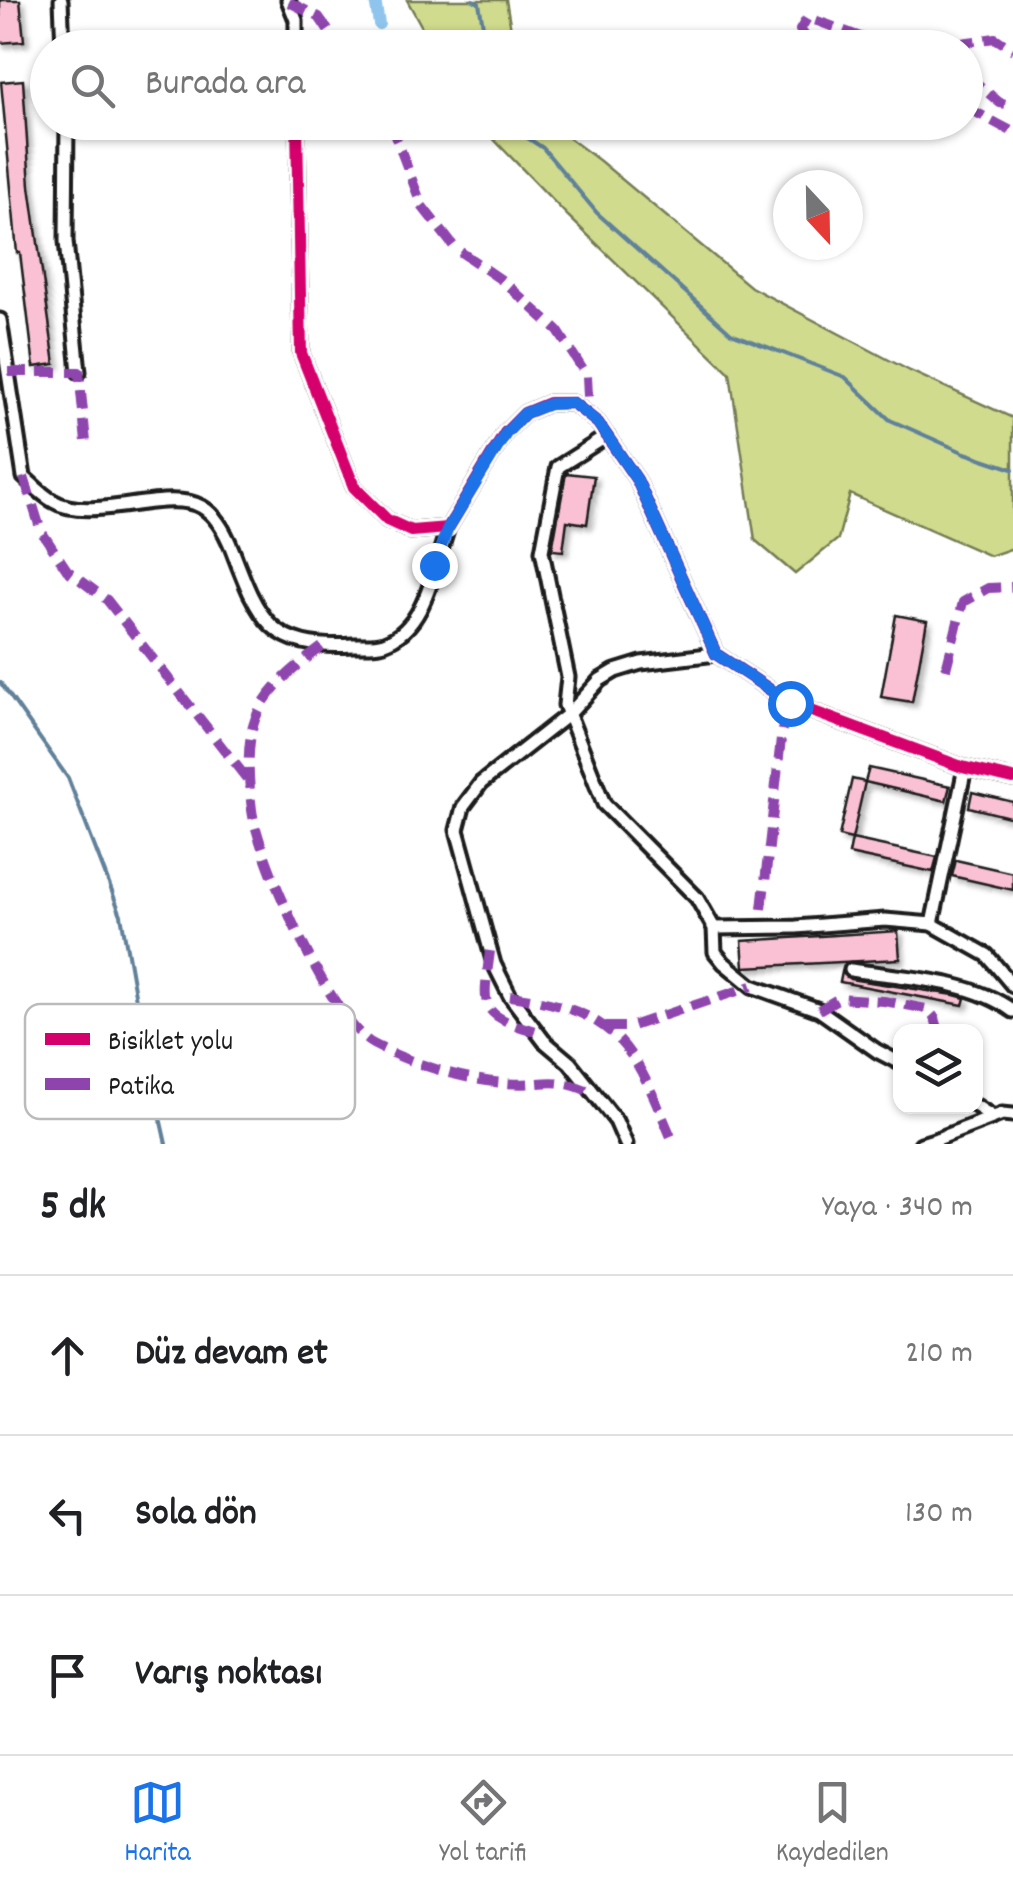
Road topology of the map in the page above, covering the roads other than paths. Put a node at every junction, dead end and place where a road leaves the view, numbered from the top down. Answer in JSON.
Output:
{"nodes":[{"id":1,"x":61,"y":0,"type":"edge"},
{"id":2,"x":288,"y":0,"type":"edge"},
{"id":3,"x":62,"y":30,"type":"edge"},
{"id":4,"x":296,"y":30,"type":"edge"},
{"id":5,"x":67,"y":140,"type":"edge"},
{"id":6,"x":297,"y":140,"type":"edge"},
{"id":7,"x":0,"y":320,"type":"edge"},
{"id":8,"x":3,"y":364,"type":"edge"},
{"id":9,"x":79,"y":372,"type":"dead end"},
{"id":10,"x":607,"y":436,"type":"junction"},
{"id":11,"x":448,"y":528,"type":"junction"},
{"id":12,"x":716,"y":654,"type":"junction"},
{"id":13,"x":570,"y":713,"type":"junction"},
{"id":14,"x":965,"y":768,"type":"junction"},
{"id":15,"x":1013,"y":780,"type":"edge"},
{"id":16,"x":932,"y":924,"type":"junction"},
{"id":17,"x":714,"y":928,"type":"junction"},
{"id":18,"x":851,"y":970,"type":"dead end"},
{"id":19,"x":1013,"y":986,"type":"edge"},
{"id":20,"x":1013,"y":1011,"type":"edge"},
{"id":21,"x":893,"y":1060,"type":"edge"},
{"id":22,"x":983,"y":1111,"type":"edge"},
{"id":23,"x":1013,"y":1115,"type":"edge"},
{"id":24,"x":992,"y":1118,"type":"junction"},
{"id":25,"x":936,"y":1141,"type":"edge"},
{"id":26,"x":626,"y":1144,"type":"edge"},
{"id":27,"x":921,"y":1144,"type":"edge"}],
"edges":[{"from":1,"to":3,"type":"street"},
{"from":2,"to":4,"type":"street"},
{"from":5,"to":9,"type":"street"},
{"from":6,"to":11,"type":"street"},
{"from":7,"to":8,"type":"street"},
{"from":8,"to":11,"type":"street"},
{"from":10,"to":11,"type":"street"},
{"from":10,"to":12,"type":"street"},
{"from":10,"to":13,"type":"street"},
{"from":12,"to":13,"type":"street"},
{"from":12,"to":14,"type":"street"},
{"from":13,"to":17,"type":"street"},
{"from":13,"to":26,"type":"street"},
{"from":14,"to":15,"type":"street"},
{"from":14,"to":16,"type":"street"},
{"from":16,"to":17,"type":"street"},
{"from":16,"to":19,"type":"street"},
{"from":17,"to":21,"type":"street"},
{"from":18,"to":20,"type":"street"},
{"from":22,"to":24,"type":"street"},
{"from":23,"to":24,"type":"street"},
{"from":24,"to":25,"type":"street"},
{"from":25,"to":27,"type":"street"}]}
